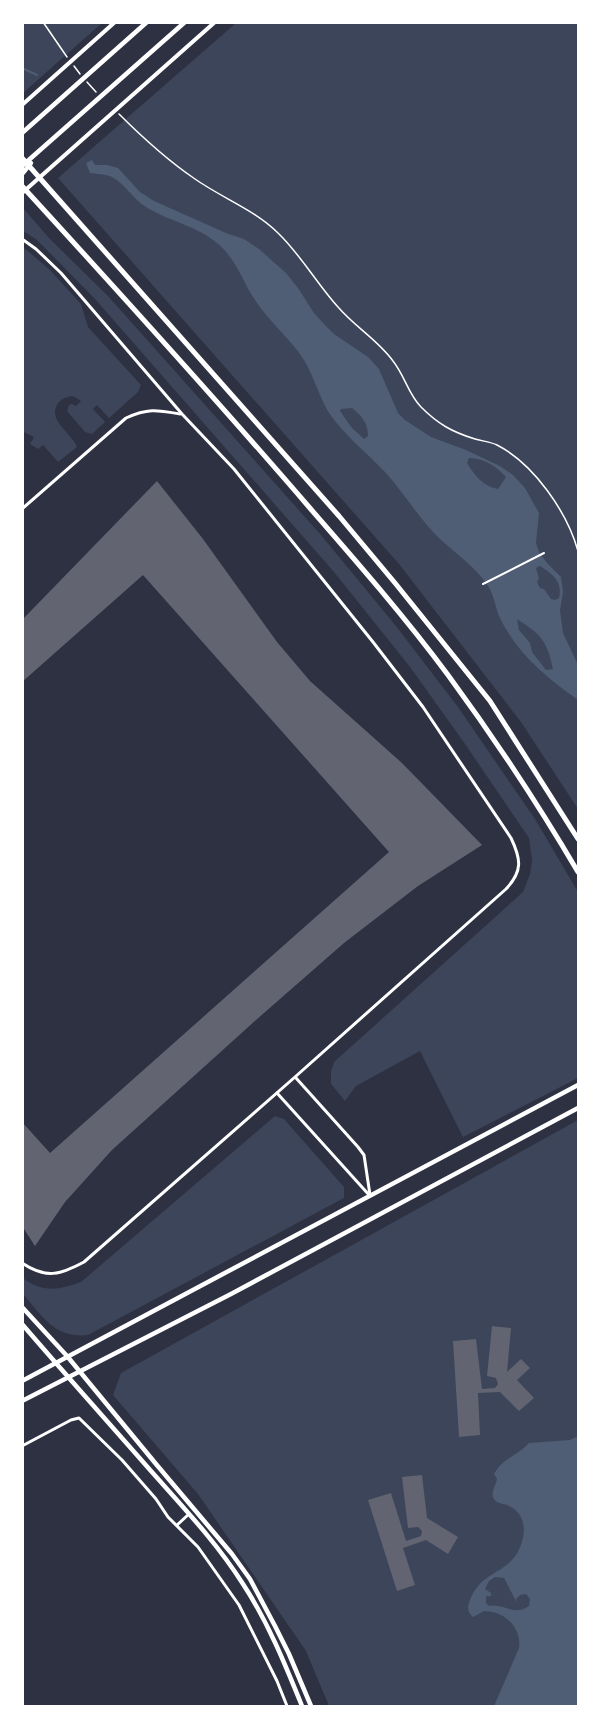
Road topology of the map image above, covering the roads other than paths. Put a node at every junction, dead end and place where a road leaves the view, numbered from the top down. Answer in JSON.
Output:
{"nodes":[{"id":1,"x":115,"y":22,"type":"edge"},
{"id":2,"x":147,"y":22,"type":"edge"},
{"id":3,"x":186,"y":22,"type":"edge"},
{"id":4,"x":215,"y":22,"type":"edge"},
{"id":5,"x":22,"y":105,"type":"edge"},
{"id":6,"x":23,"y":133,"type":"edge"},
{"id":7,"x":40,"y":151,"type":"junction"},
{"id":8,"x":22,"y":159,"type":"edge"},
{"id":9,"x":22,"y":166,"type":"edge"},
{"id":10,"x":22,"y":174,"type":"edge"},
{"id":11,"x":22,"y":186,"type":"edge"},
{"id":12,"x":22,"y":193,"type":"edge"},
{"id":13,"x":22,"y":239,"type":"edge"},
{"id":14,"x":182,"y":414,"type":"junction"},
{"id":15,"x":22,"y":509,"type":"edge"},
{"id":16,"x":544,"y":553,"type":"dead end"},
{"id":17,"x":483,"y":584,"type":"dead end"},
{"id":18,"x":579,"y":839,"type":"edge"},
{"id":19,"x":579,"y":872,"type":"edge"},
{"id":20,"x":295,"y":1077,"type":"junction"},
{"id":21,"x":579,"y":1085,"type":"edge"},
{"id":22,"x":277,"y":1093,"type":"junction"},
{"id":23,"x":579,"y":1108,"type":"edge"},
{"id":24,"x":371,"y":1197,"type":"junction"},
{"id":25,"x":22,"y":1263,"type":"edge"},
{"id":26,"x":22,"y":1307,"type":"edge"},
{"id":27,"x":22,"y":1324,"type":"edge"},
{"id":28,"x":67,"y":1356,"type":"junction"},
{"id":29,"x":56,"y":1363,"type":"junction"},
{"id":30,"x":81,"y":1373,"type":"junction"},
{"id":31,"x":69,"y":1379,"type":"junction"},
{"id":32,"x":22,"y":1381,"type":"edge"},
{"id":33,"x":22,"y":1401,"type":"edge"},
{"id":34,"x":22,"y":1446,"type":"edge"},
{"id":35,"x":189,"y":1514,"type":"junction"},
{"id":36,"x":177,"y":1525,"type":"junction"},
{"id":37,"x":287,"y":1707,"type":"edge"},
{"id":38,"x":302,"y":1707,"type":"edge"},
{"id":39,"x":311,"y":1707,"type":"edge"}],
"edges":[{"from":1,"to":5,"type":"street"},
{"from":2,"to":6,"type":"main road"},
{"from":3,"to":7,"type":"main road"},
{"from":4,"to":12,"type":"street"},
{"from":7,"to":9,"type":"main road"},
{"from":7,"to":10,"type":"main road"},
{"from":8,"to":18,"type":"highway"},
{"from":11,"to":19,"type":"highway"},
{"from":13,"to":14,"type":"street"},
{"from":14,"to":15,"type":"street"},
{"from":14,"to":20,"type":"street"},
{"from":16,"to":17,"type":"street"},
{"from":20,"to":22,"type":"street"},
{"from":20,"to":24,"type":"street"},
{"from":21,"to":24,"type":"main road"},
{"from":22,"to":24,"type":"street"},
{"from":22,"to":25,"type":"street"},
{"from":23,"to":30,"type":"main road"},
{"from":24,"to":28,"type":"main road"},
{"from":26,"to":28,"type":"main road"},
{"from":27,"to":29,"type":"main road"},
{"from":28,"to":29,"type":"main road"},
{"from":28,"to":30,"type":"main road"},
{"from":29,"to":31,"type":"main road"},
{"from":29,"to":32,"type":"main road"},
{"from":30,"to":31,"type":"main road"},
{"from":30,"to":39,"type":"main road"},
{"from":31,"to":33,"type":"main road"},
{"from":31,"to":35,"type":"main road"},
{"from":34,"to":36,"type":"street"},
{"from":35,"to":36,"type":"street"},
{"from":35,"to":38,"type":"main road"},
{"from":36,"to":37,"type":"street"}]}
